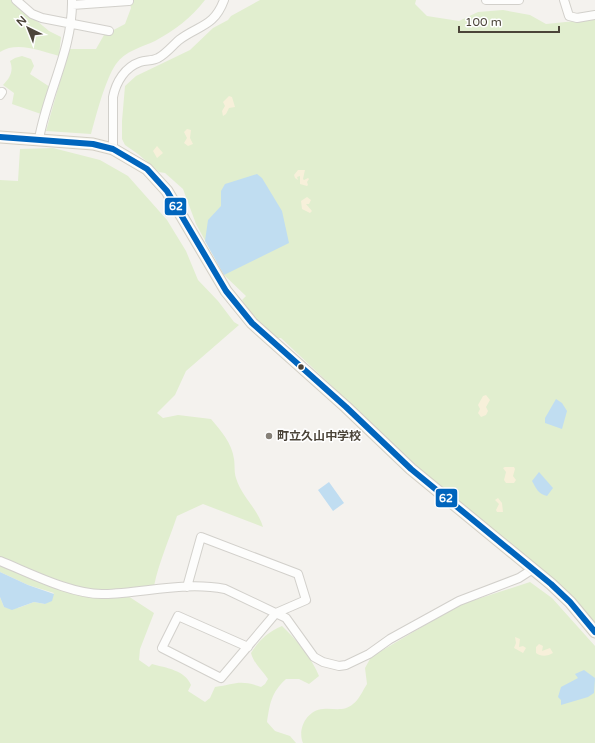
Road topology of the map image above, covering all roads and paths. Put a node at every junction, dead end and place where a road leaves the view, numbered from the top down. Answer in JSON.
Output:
{"nodes":[{"id":1,"x":16,"y":0,"type":"edge"},
{"id":2,"x":224,"y":0,"type":"edge"},
{"id":3,"x":486,"y":0,"type":"edge"},
{"id":4,"x":519,"y":0,"type":"edge"},
{"id":5,"x":564,"y":0,"type":"edge"},
{"id":6,"x":72,"y":2,"type":"edge"},
{"id":7,"x":129,"y":2,"type":"dead end"},
{"id":8,"x":595,"y":15,"type":"edge"},
{"id":9,"x":71,"y":23,"type":"junction"},
{"id":10,"x":109,"y":31,"type":"dead end"},
{"id":11,"x":0,"y":137,"type":"edge"},
{"id":12,"x":39,"y":139,"type":"junction"},
{"id":13,"x":113,"y":150,"type":"junction"},
{"id":14,"x":0,"y":561,"type":"edge"},
{"id":15,"x":533,"y":569,"type":"junction"},
{"id":16,"x":187,"y":587,"type":"junction"},
{"id":17,"x":276,"y":613,"type":"junction"},
{"id":18,"x":595,"y":632,"type":"edge"},
{"id":19,"x":248,"y":647,"type":"junction"}],
"edges":[{"from":1,"to":9,"type":"street"},
{"from":2,"to":13,"type":"street"},
{"from":3,"to":4,"type":"street"},
{"from":5,"to":8,"type":"street"},
{"from":6,"to":7,"type":"street"},
{"from":6,"to":9,"type":"street"},
{"from":9,"to":10,"type":"street"},
{"from":9,"to":12,"type":"street"},
{"from":11,"to":12,"type":"street"},
{"from":12,"to":13,"type":"street"},
{"from":13,"to":15,"type":"street"},
{"from":14,"to":16,"type":"street"},
{"from":15,"to":17,"type":"street"},
{"from":15,"to":18,"type":"street"},
{"from":16,"to":17,"type":"street"},
{"from":16,"to":17,"type":"street"},
{"from":17,"to":19,"type":"street"},
{"from":19,"to":19,"type":"street"}]}
